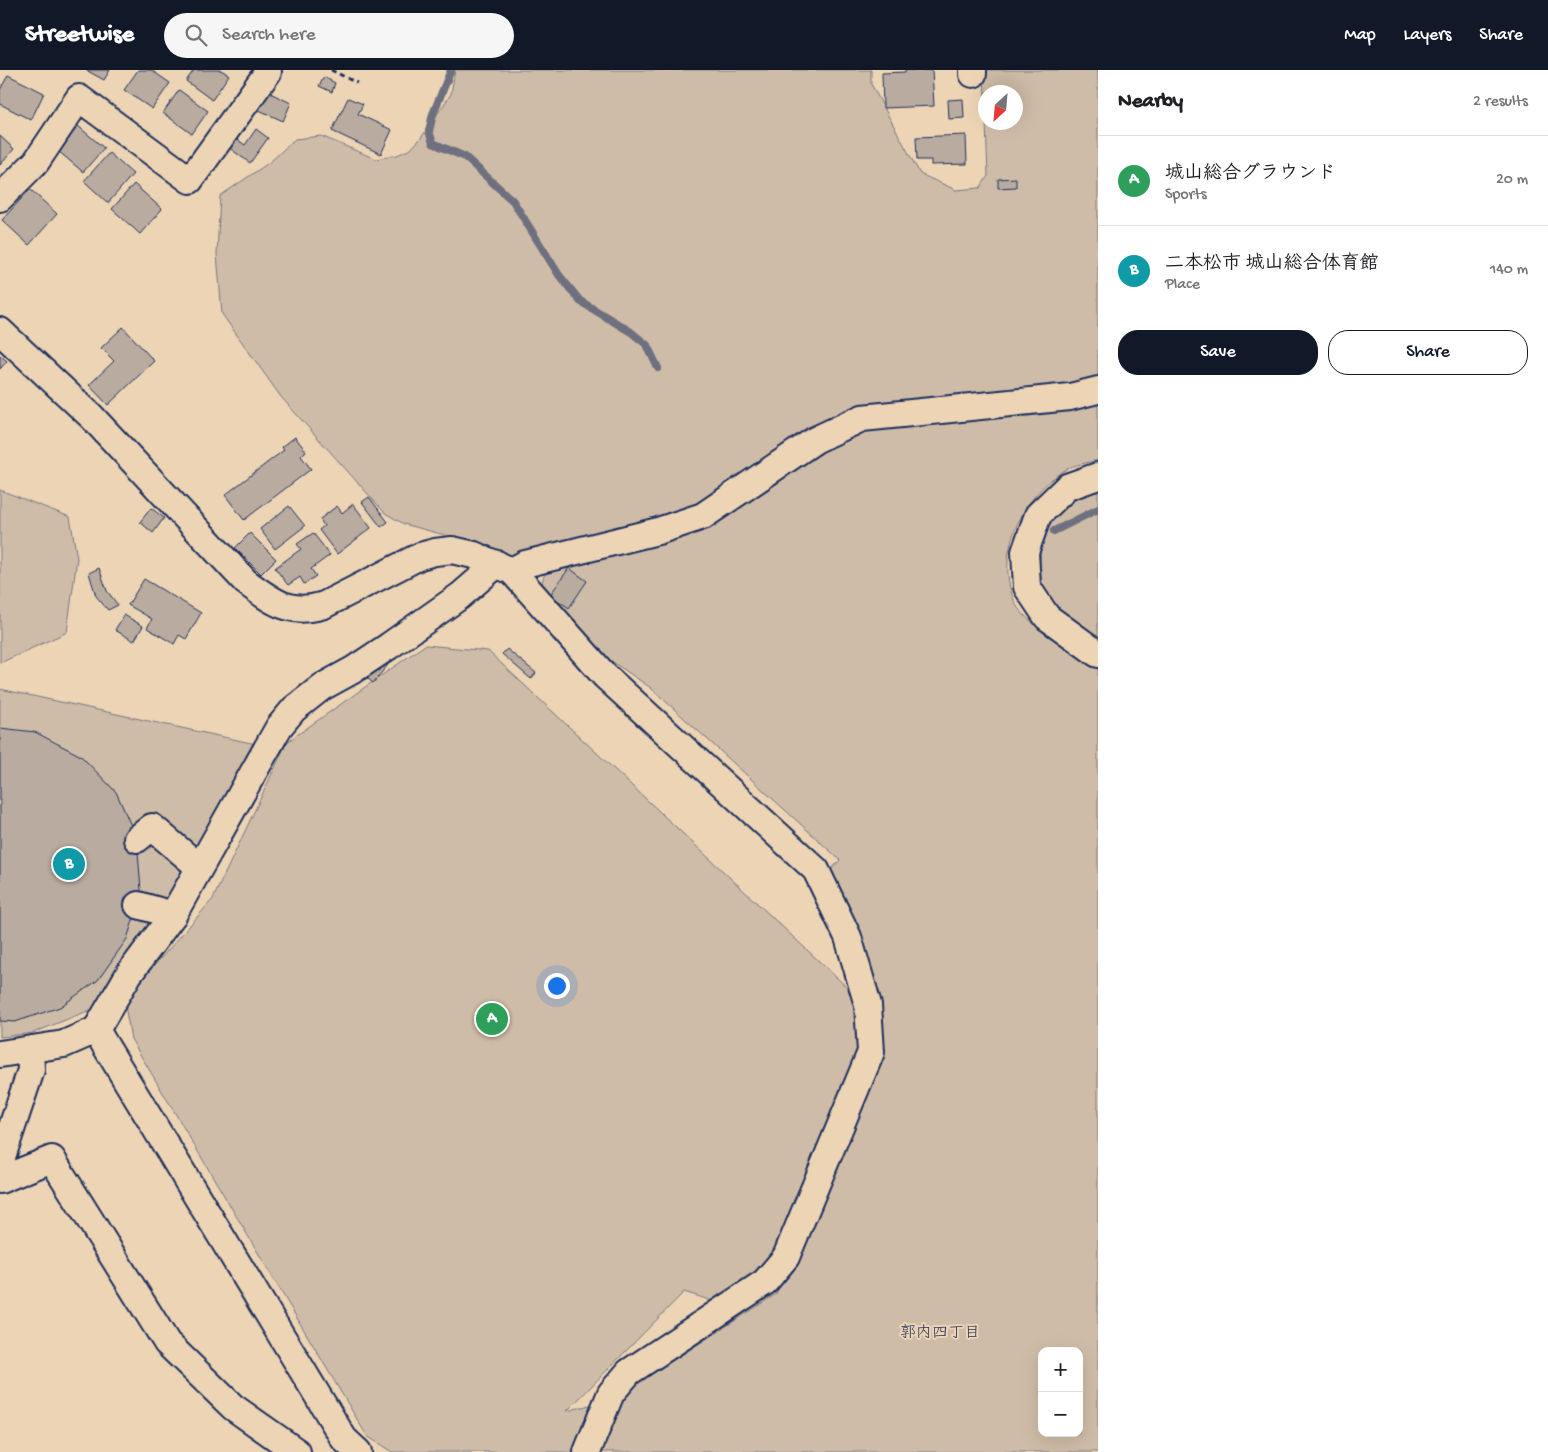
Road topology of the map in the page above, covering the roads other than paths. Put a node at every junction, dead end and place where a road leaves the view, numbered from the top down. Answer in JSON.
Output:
{"nodes":[{"id":1,"x":268,"y":72,"type":"dead end"},
{"id":2,"x":0,"y":198,"type":"edge"},
{"id":3,"x":0,"y":331,"type":"edge"},
{"id":4,"x":1098,"y":390,"type":"edge"},
{"id":5,"x":1098,"y":476,"type":"edge"},
{"id":6,"x":504,"y":568,"type":"junction"},
{"id":7,"x":1098,"y":654,"type":"edge"},
{"id":8,"x":137,"y":839,"type":"dead end"},
{"id":9,"x":200,"y":867,"type":"junction"},
{"id":10,"x":138,"y":905,"type":"dead end"},
{"id":11,"x":174,"y":915,"type":"junction"},
{"id":12,"x":96,"y":1030,"type":"junction"},
{"id":13,"x":30,"y":1050,"type":"junction"},
{"id":14,"x":0,"y":1054,"type":"edge"},
{"id":15,"x":0,"y":1163,"type":"edge"},
{"id":16,"x":0,"y":1180,"type":"edge"},
{"id":17,"x":297,"y":1452,"type":"edge"},
{"id":18,"x":358,"y":1452,"type":"edge"},
{"id":19,"x":587,"y":1452,"type":"edge"}],
"edges":[{"from":1,"to":2,"type":"street"},
{"from":3,"to":6,"type":"street"},
{"from":4,"to":6,"type":"street"},
{"from":5,"to":7,"type":"street"},
{"from":6,"to":9,"type":"street"},
{"from":6,"to":19,"type":"street"},
{"from":8,"to":9,"type":"street"},
{"from":9,"to":11,"type":"street"},
{"from":10,"to":11,"type":"street"},
{"from":11,"to":12,"type":"street"},
{"from":12,"to":13,"type":"street"},
{"from":12,"to":18,"type":"street"},
{"from":13,"to":14,"type":"street"},
{"from":13,"to":15,"type":"street"},
{"from":16,"to":17,"type":"street"}]}
